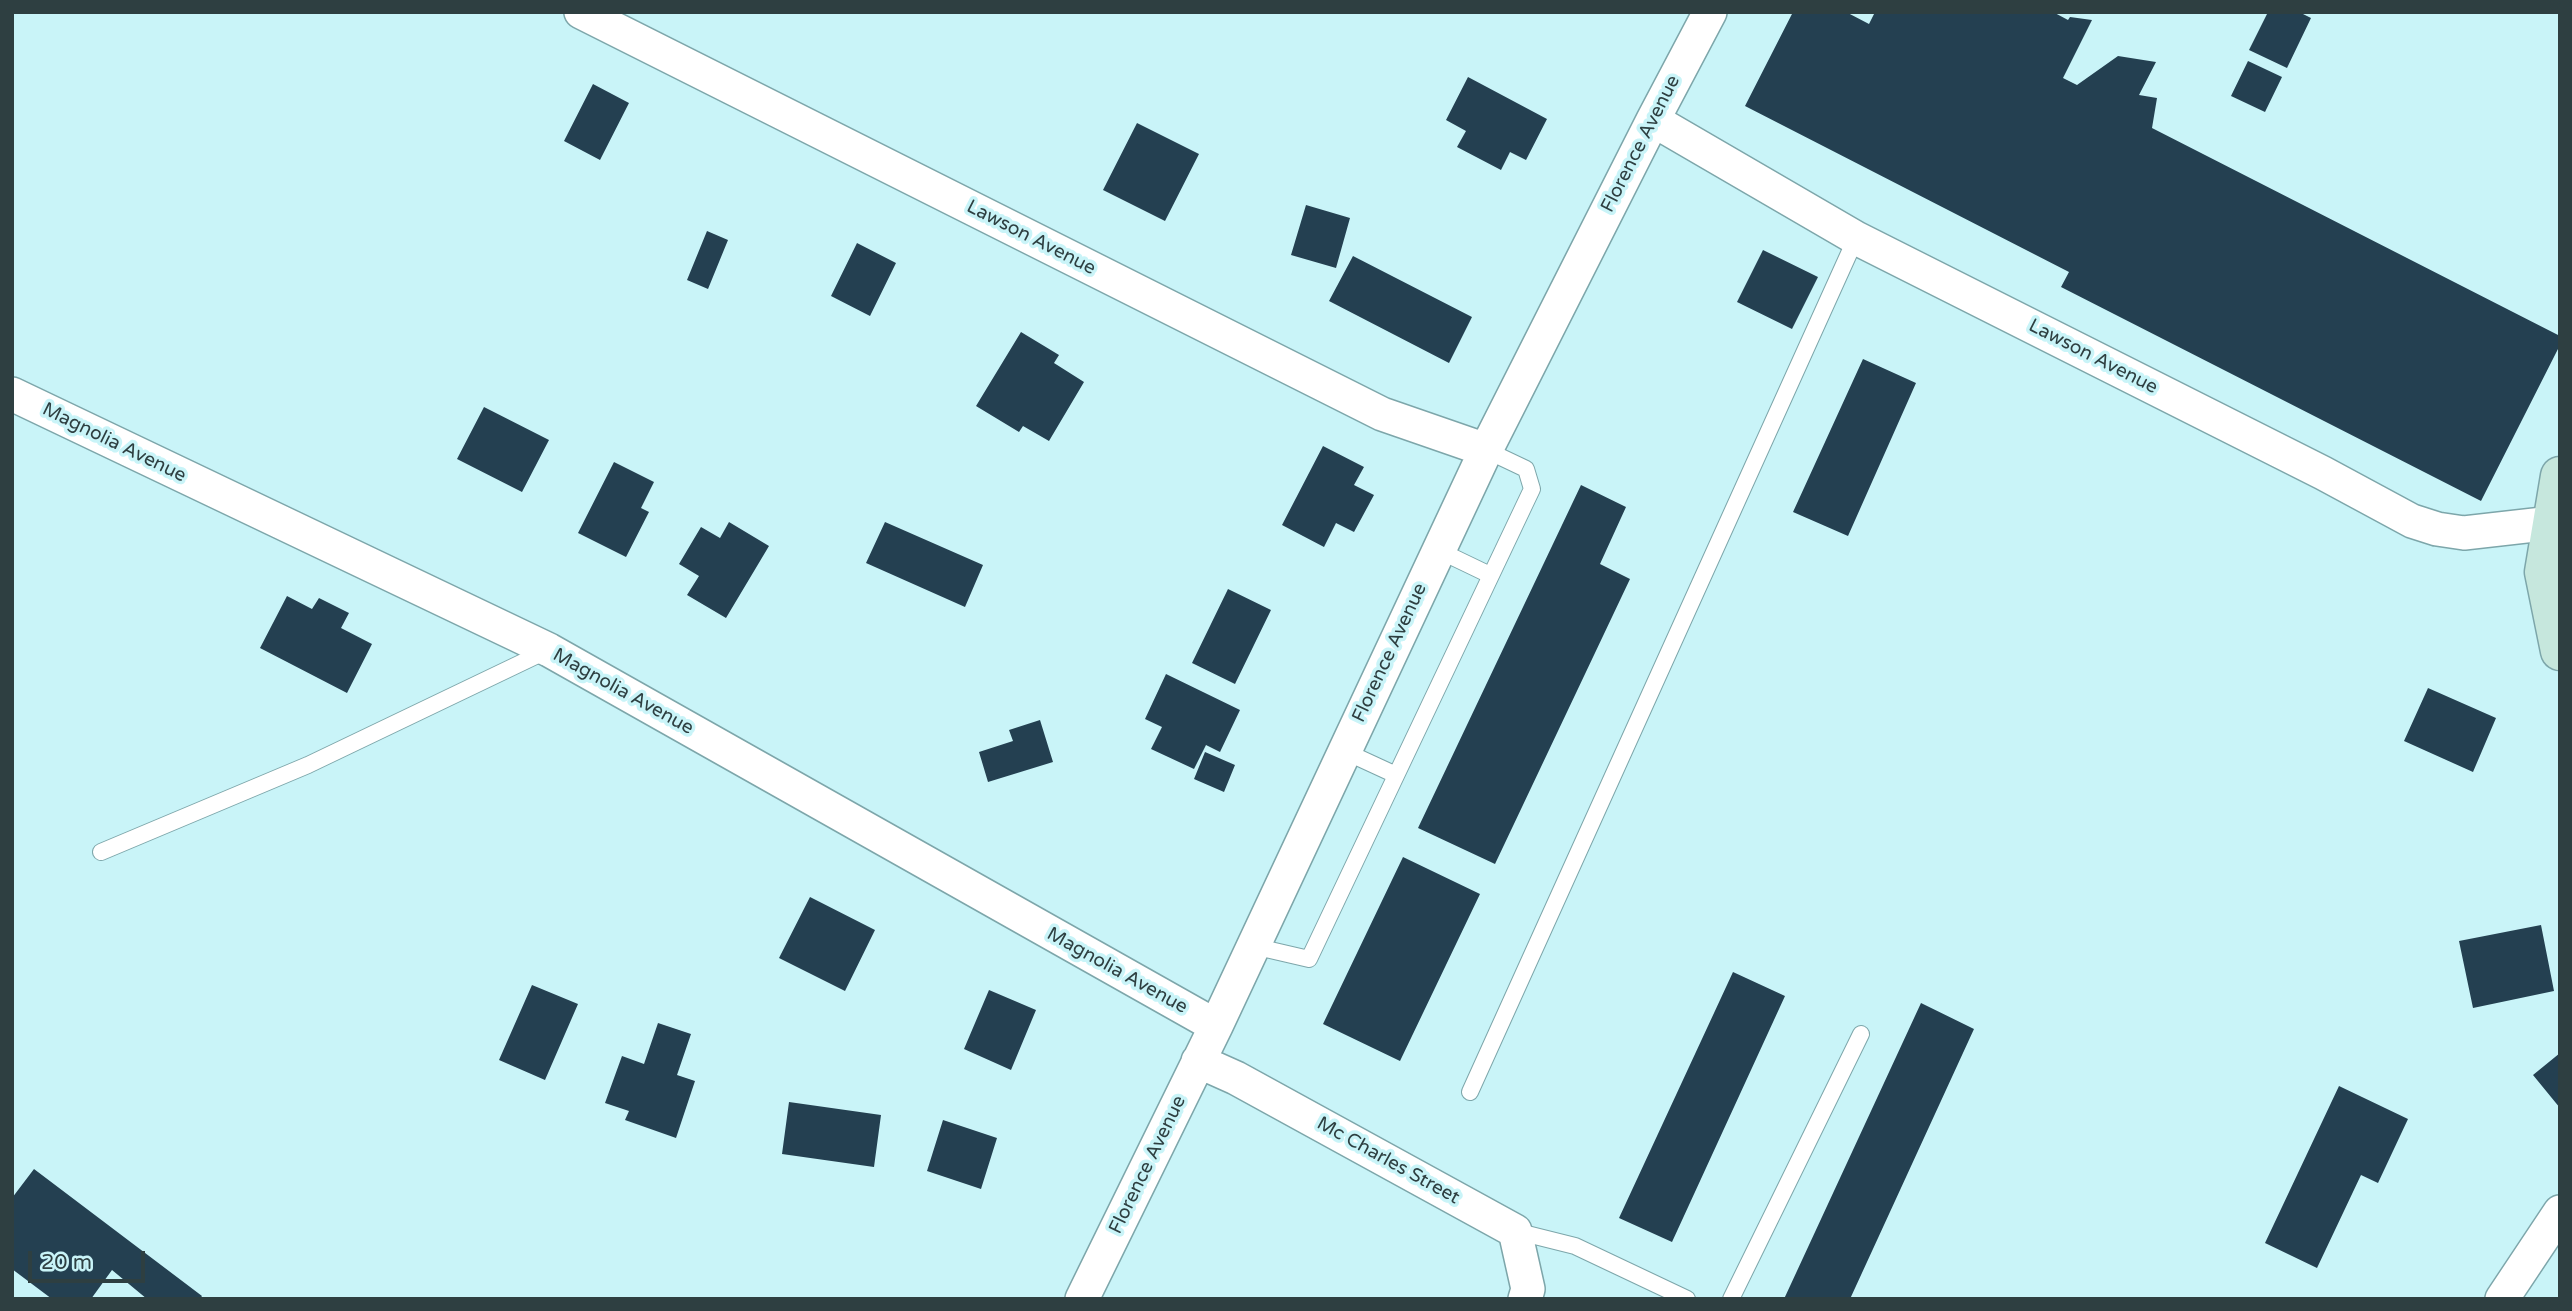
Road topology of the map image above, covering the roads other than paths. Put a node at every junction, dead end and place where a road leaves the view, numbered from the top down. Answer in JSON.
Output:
{"nodes":[{"id":1,"x":582,"y":12,"type":"edge"},
{"id":2,"x":1710,"y":12,"type":"edge"},
{"id":3,"x":1653,"y":120,"type":"junction"},
{"id":4,"x":1856,"y":238,"type":"junction"},
{"id":5,"x":12,"y":394,"type":"edge"},
{"id":6,"x":1486,"y":450,"type":"junction"},
{"id":7,"x":2560,"y":476,"type":"edge"},
{"id":8,"x":2552,"y":523,"type":"junction"},
{"id":9,"x":1438,"y":551,"type":"junction"},
{"id":10,"x":1490,"y":575,"type":"junction"},
{"id":11,"x":549,"y":650,"type":"junction"},
{"id":12,"x":2560,"y":651,"type":"edge"},
{"id":13,"x":1344,"y":751,"type":"junction"},
{"id":14,"x":1396,"y":775,"type":"junction"},
{"id":15,"x":101,"y":852,"type":"dead end"},
{"id":16,"x":1253,"y":946,"type":"junction"},
{"id":17,"x":1216,"y":1026,"type":"junction"},
{"id":18,"x":1861,"y":1034,"type":"dead end"},
{"id":19,"x":1198,"y":1061,"type":"junction"},
{"id":20,"x":1470,"y":1092,"type":"dead end"},
{"id":21,"x":2560,"y":1212,"type":"edge"},
{"id":22,"x":1514,"y":1231,"type":"junction"},
{"id":23,"x":1082,"y":1299,"type":"edge"},
{"id":24,"x":1525,"y":1299,"type":"edge"},
{"id":25,"x":1687,"y":1299,"type":"edge"},
{"id":26,"x":1731,"y":1299,"type":"edge"},
{"id":27,"x":2502,"y":1299,"type":"edge"}],
"edges":[{"from":1,"to":6,"type":"street","name":"Lawson Avenue"},
{"from":2,"to":3,"type":"street","name":"Florence Avenue"},
{"from":3,"to":4,"type":"street","name":"Lawson Avenue"},
{"from":3,"to":6,"type":"street","name":"Florence Avenue"},
{"from":4,"to":8,"type":"street","name":"Lawson Avenue"},
{"from":4,"to":20,"type":"lane"},
{"from":5,"to":11,"type":"street","name":"Magnolia Avenue"},
{"from":6,"to":9,"type":"street","name":"Florence Avenue"},
{"from":6,"to":10,"type":"lane"},
{"from":7,"to":8,"type":"street"},
{"from":8,"to":12,"type":"street"},
{"from":9,"to":10,"type":"lane"},
{"from":9,"to":13,"type":"street","name":"Florence Avenue"},
{"from":10,"to":14,"type":"lane"},
{"from":11,"to":15,"type":"lane"},
{"from":11,"to":17,"type":"street","name":"Magnolia Avenue"},
{"from":13,"to":14,"type":"lane"},
{"from":13,"to":16,"type":"street","name":"Florence Avenue"},
{"from":14,"to":16,"type":"lane"},
{"from":16,"to":17,"type":"street","name":"Florence Avenue"},
{"from":17,"to":19,"type":"street","name":"Florence Avenue"},
{"from":18,"to":26,"type":"lane"},
{"from":19,"to":22,"type":"street","name":"Mc Charles Street"},
{"from":19,"to":23,"type":"street","name":"Florence Avenue"},
{"from":21,"to":27,"type":"street"},
{"from":22,"to":24,"type":"street"},
{"from":22,"to":25,"type":"lane"}]}
